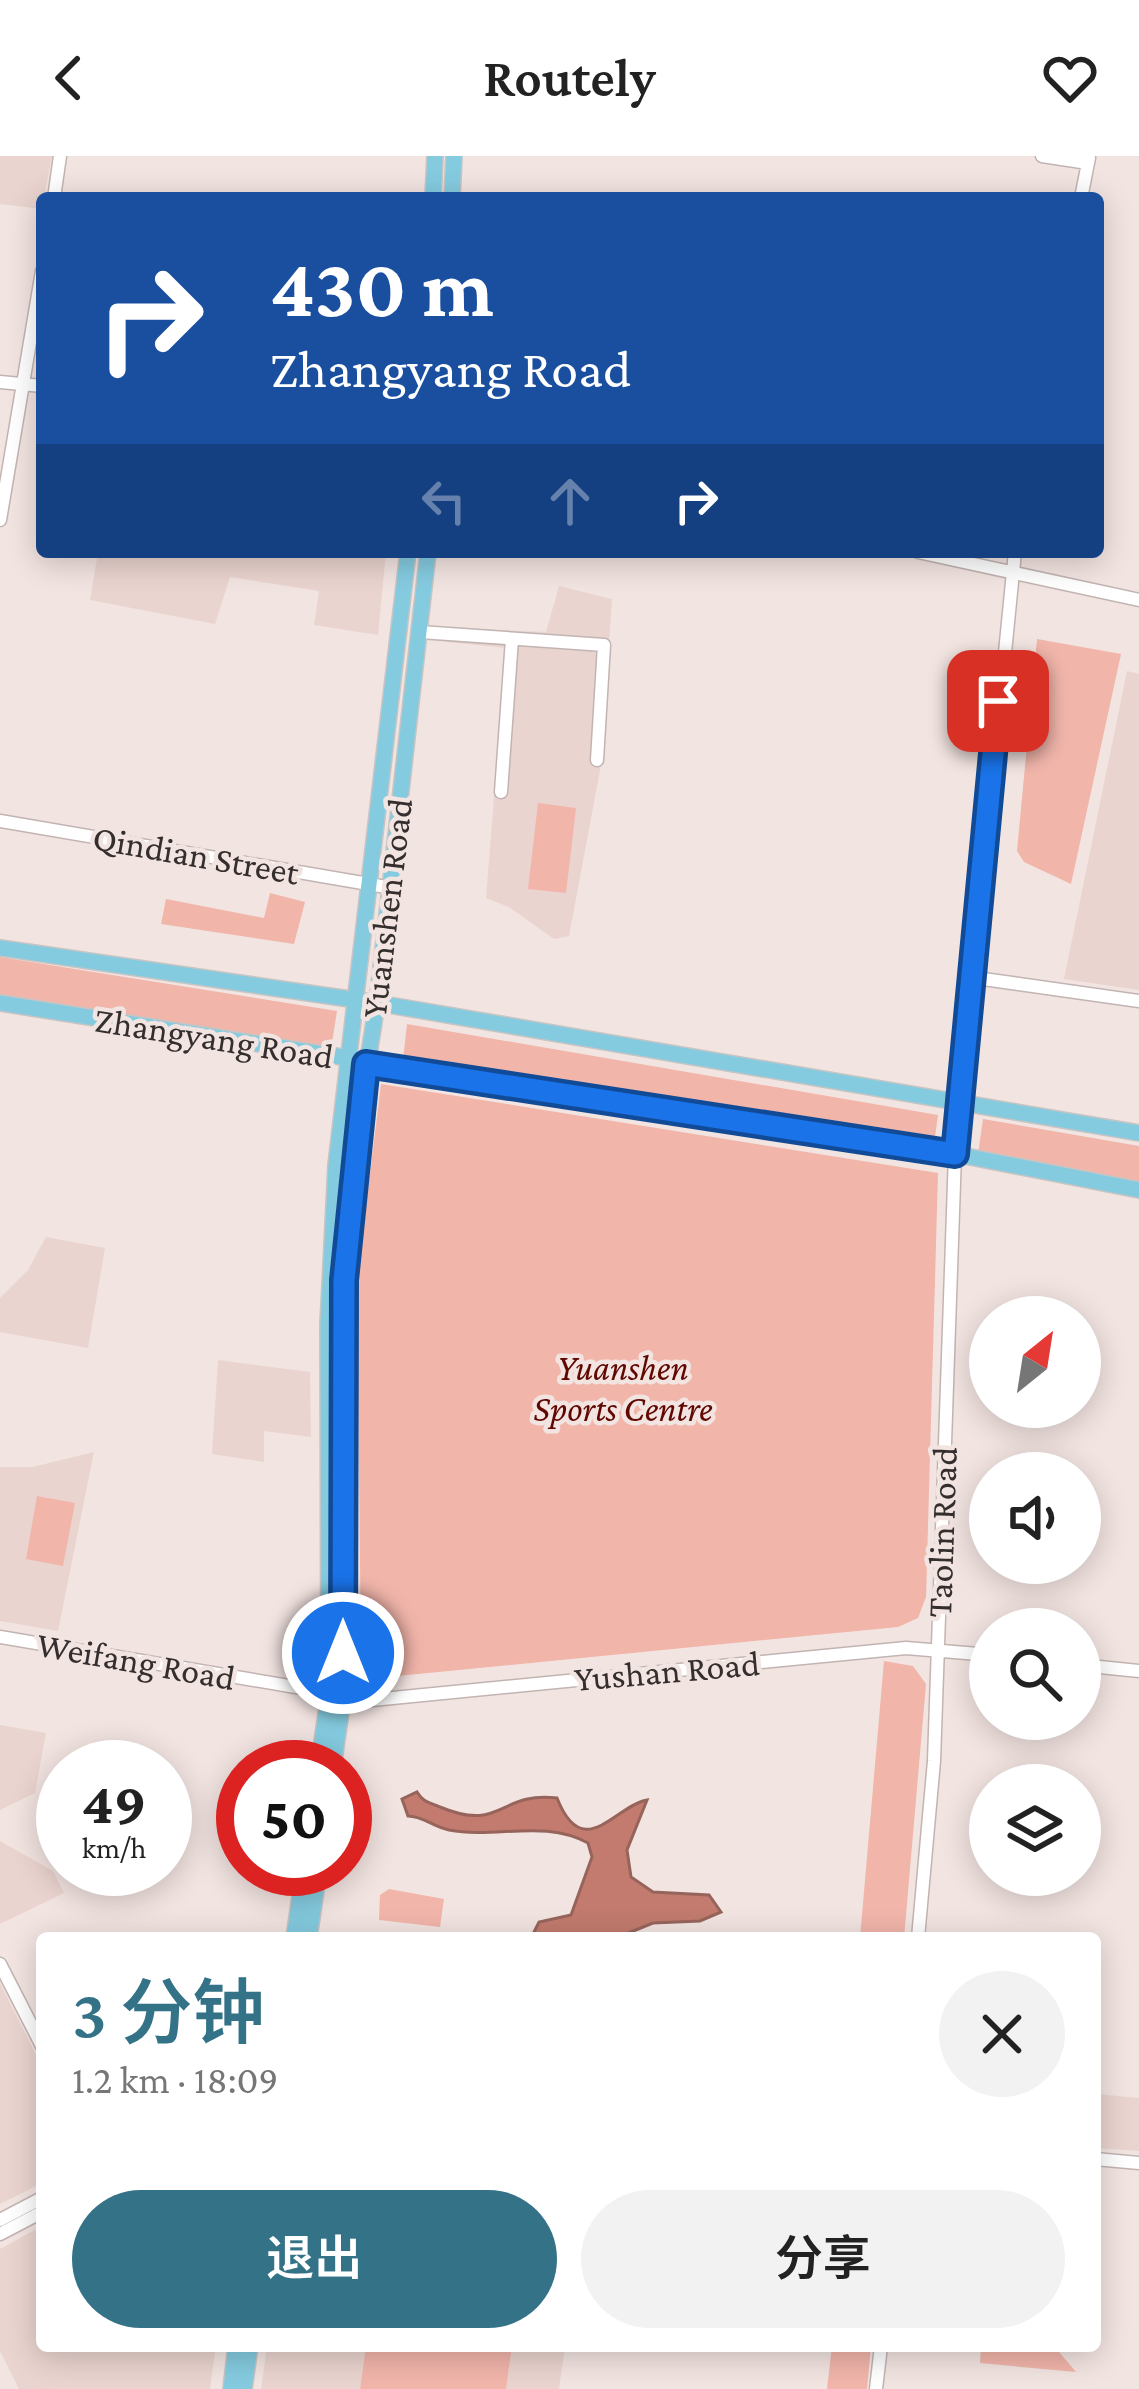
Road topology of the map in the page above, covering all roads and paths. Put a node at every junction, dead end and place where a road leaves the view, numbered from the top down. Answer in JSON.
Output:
{"nodes":[{"id":1,"x":60,"y":156,"type":"edge"},
{"id":2,"x":436,"y":156,"type":"edge"},
{"id":3,"x":454,"y":156,"type":"edge"},
{"id":4,"x":1042,"y":156,"type":"edge"},
{"id":5,"x":1089,"y":159,"type":"edge"},
{"id":6,"x":54,"y":192,"type":"edge"},
{"id":7,"x":433,"y":192,"type":"edge"},
{"id":8,"x":452,"y":192,"type":"edge"},
{"id":9,"x":1082,"y":192,"type":"edge"},
{"id":10,"x":36,"y":308,"type":"edge"},
{"id":11,"x":0,"y":382,"type":"edge"},
{"id":12,"x":24,"y":383,"type":"junction"},
{"id":13,"x":36,"y":385,"type":"edge"},
{"id":14,"x":0,"y":520,"type":"edge"},
{"id":15,"x":407,"y":558,"type":"edge"},
{"id":16,"x":427,"y":558,"type":"edge"},
{"id":17,"x":951,"y":558,"type":"edge"},
{"id":18,"x":1014,"y":558,"type":"edge"},
{"id":19,"x":1012,"y":569,"type":"junction"},
{"id":20,"x":1139,"y":600,"type":"edge"},
{"id":21,"x":419,"y":632,"type":"junction"},
{"id":22,"x":512,"y":640,"type":"junction"},
{"id":23,"x":597,"y":760,"type":"dead end"},
{"id":24,"x":501,"y":792,"type":"dead end"},
{"id":25,"x":0,"y":821,"type":"edge"},
{"id":26,"x":373,"y":885,"type":"junction"},
{"id":27,"x":392,"y":888,"type":"junction"},
{"id":28,"x":0,"y":948,"type":"edge"},
{"id":29,"x":969,"y":977,"type":"junction"},
{"id":30,"x":358,"y":1000,"type":"junction"},
{"id":31,"x":1139,"y":1001,"type":"edge"},
{"id":32,"x":377,"y":1003,"type":"junction"},
{"id":33,"x":0,"y":1004,"type":"edge"},
{"id":34,"x":358,"y":1062,"type":"junction"},
{"id":35,"x":959,"y":1100,"type":"junction"},
{"id":36,"x":1139,"y":1133,"type":"edge"},
{"id":37,"x":955,"y":1154,"type":"junction"},
{"id":38,"x":1139,"y":1190,"type":"edge"},
{"id":39,"x":0,"y":1637,"type":"edge"},
{"id":40,"x":938,"y":1649,"type":"junction"},
{"id":41,"x":969,"y":1653,"type":"edge"},
{"id":42,"x":1101,"y":1667,"type":"edge"},
{"id":43,"x":1139,"y":1671,"type":"edge"},
{"id":44,"x":336,"y":1696,"type":"junction"},
{"id":45,"x":325,"y":1740,"type":"edge"},
{"id":46,"x":334,"y":1740,"type":"edge"},
{"id":47,"x":300,"y":1896,"type":"edge"},
{"id":48,"x":315,"y":1896,"type":"edge"},
{"id":49,"x":295,"y":1932,"type":"edge"},
{"id":50,"x":310,"y":1932,"type":"edge"},
{"id":51,"x":918,"y":1932,"type":"edge"},
{"id":52,"x":0,"y":1964,"type":"edge"},
{"id":53,"x":36,"y":2034,"type":"edge"},
{"id":54,"x":1101,"y":2160,"type":"edge"},
{"id":55,"x":1139,"y":2163,"type":"edge"},
{"id":56,"x":36,"y":2201,"type":"edge"},
{"id":57,"x":36,"y":2215,"type":"edge"},
{"id":58,"x":0,"y":2220,"type":"edge"},
{"id":59,"x":0,"y":2234,"type":"edge"},
{"id":60,"x":235,"y":2352,"type":"edge"},
{"id":61,"x":249,"y":2352,"type":"edge"},
{"id":62,"x":879,"y":2352,"type":"edge"},
{"id":63,"x":230,"y":2389,"type":"edge"},
{"id":64,"x":244,"y":2389,"type":"edge"},
{"id":65,"x":876,"y":2389,"type":"edge"}],
"edges":[{"from":1,"to":6,"type":"street"},
{"from":2,"to":7,"type":"main road"},
{"from":3,"to":8,"type":"main road"},
{"from":4,"to":5,"type":"street"},
{"from":5,"to":9,"type":"street"},
{"from":10,"to":12,"type":"street"},
{"from":11,"to":12,"type":"street"},
{"from":12,"to":13,"type":"street"},
{"from":12,"to":14,"type":"street"},
{"from":15,"to":26,"type":"main road","name":"Yuanshen Road"},
{"from":16,"to":21,"type":"main road","name":"Yuanshen Road"},
{"from":17,"to":19,"type":"street"},
{"from":18,"to":19,"type":"street","name":"Taolin Road"},
{"from":19,"to":20,"type":"street"},
{"from":19,"to":29,"type":"street","name":"Taolin Road"},
{"from":21,"to":22,"type":"street"},
{"from":21,"to":27,"type":"main road","name":"Yuanshen Road"},
{"from":22,"to":23,"type":"street"},
{"from":22,"to":24,"type":"street"},
{"from":25,"to":26,"type":"street","name":"Qindian Street"},
{"from":26,"to":27,"type":"street","name":"Qindian Street"},
{"from":26,"to":30,"type":"main road","name":"Yuanshen Road"},
{"from":27,"to":32,"type":"main road","name":"Yuanshen Road"},
{"from":28,"to":30,"type":"main road","name":"Zhangyang Road"},
{"from":29,"to":31,"type":"street"},
{"from":29,"to":35,"type":"street","name":"Taolin Road"},
{"from":30,"to":32,"type":"main road","name":"Zhangyang Road"},
{"from":30,"to":34,"type":"main road","name":"Yuanshen Road"},
{"from":32,"to":34,"type":"main road","name":"Yuanshen Road"},
{"from":32,"to":35,"type":"main road","name":"Zhangyang Road"},
{"from":33,"to":34,"type":"main road","name":"Zhangyang Road"},
{"from":34,"to":37,"type":"main road","name":"Zhangyang Road"},
{"from":34,"to":44,"type":"main road","name":"Yuanshen Road"},
{"from":35,"to":36,"type":"main road","name":"Zhangyang Road"},
{"from":35,"to":37,"type":"street","name":"Taolin Road"},
{"from":37,"to":38,"type":"main road","name":"Zhangyang Road"},
{"from":37,"to":40,"type":"street","name":"Taolin Road"},
{"from":39,"to":44,"type":"street","name":"Weifang Road"},
{"from":40,"to":41,"type":"street","name":"Yushan Road"},
{"from":40,"to":44,"type":"street","name":"Yushan Road"},
{"from":40,"to":51,"type":"street","name":"Taolin Road"},
{"from":42,"to":43,"type":"street"},
{"from":44,"to":45,"type":"main road","name":"Yuanshen Road"},
{"from":44,"to":46,"type":"main road","name":"Yuanshen Road"},
{"from":47,"to":49,"type":"main road"},
{"from":48,"to":50,"type":"main road"},
{"from":52,"to":53,"type":"street"},
{"from":54,"to":55,"type":"street"},
{"from":56,"to":58,"type":"street"},
{"from":57,"to":59,"type":"street"},
{"from":60,"to":63,"type":"main road"},
{"from":61,"to":64,"type":"main road"},
{"from":62,"to":65,"type":"street"}]}
